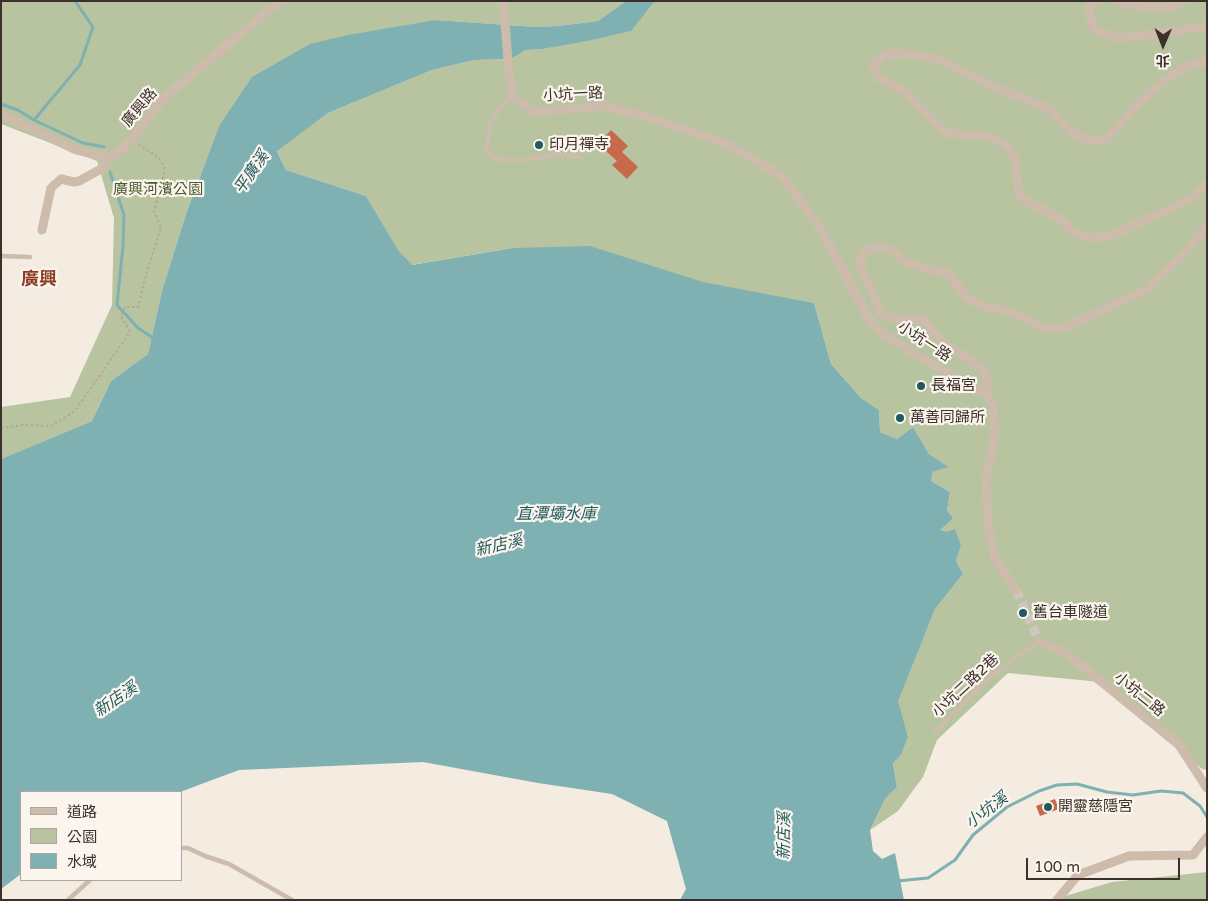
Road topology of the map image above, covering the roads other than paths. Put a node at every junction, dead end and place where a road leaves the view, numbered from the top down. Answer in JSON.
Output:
{"nodes":[{"id":1,"x":282,"y":1,"type":"edge"},
{"id":2,"x":501,"y":1,"type":"edge"},
{"id":3,"x":1097,"y":1,"type":"edge"},
{"id":4,"x":1117,"y":1,"type":"edge"},
{"id":5,"x":1181,"y":1,"type":"edge"},
{"id":6,"x":1207,"y":26,"type":"edge"},
{"id":7,"x":1207,"y":61,"type":"edge"},
{"id":8,"x":512,"y":96,"type":"junction"},
{"id":9,"x":1,"y":114,"type":"edge"},
{"id":10,"x":582,"y":157,"type":"dead end"},
{"id":11,"x":109,"y":158,"type":"junction"},
{"id":12,"x":1207,"y":183,"type":"edge"},
{"id":13,"x":1207,"y":226,"type":"edge"},
{"id":14,"x":42,"y":230,"type":"dead end"},
{"id":15,"x":1,"y":256,"type":"edge"},
{"id":16,"x":30,"y":257,"type":"dead end"},
{"id":17,"x":986,"y":394,"type":"junction"},
{"id":18,"x":1016,"y":590,"type":"tunnel mouth"},
{"id":19,"x":1039,"y":641,"type":"joint"},
{"id":20,"x":935,"y":732,"type":"dead end"},
{"id":21,"x":1207,"y":788,"type":"edge"},
{"id":22,"x":1207,"y":837,"type":"edge"},
{"id":23,"x":182,"y":848,"type":"edge"},
{"id":24,"x":89,"y":881,"type":"edge"},
{"id":25,"x":68,"y":900,"type":"edge"},
{"id":26,"x":292,"y":900,"type":"edge"},
{"id":27,"x":1057,"y":900,"type":"edge"}],
"edges":[{"from":1,"to":11,"type":"street","name":"廣興路"},
{"from":2,"to":8,"type":"street"},
{"from":3,"to":6,"type":"street"},
{"from":4,"to":5,"type":"street"},
{"from":7,"to":12,"type":"street"},
{"from":8,"to":10,"type":"lane"},
{"from":8,"to":17,"type":"street","name":"小坑一路"},
{"from":9,"to":11,"type":"street"},
{"from":11,"to":14,"type":"street","name":"廣興路"},
{"from":13,"to":17,"type":"street","name":"小坑一路"},
{"from":15,"to":16,"type":"lane"},
{"from":17,"to":18,"type":"street"},
{"from":19,"to":20,"type":"lane","name":"小坑二路2巷"},
{"from":19,"to":21,"type":"street","name":"小坑二路"},
{"from":22,"to":27,"type":"street"},
{"from":23,"to":26,"type":"lane"},
{"from":24,"to":25,"type":"lane"}]}
